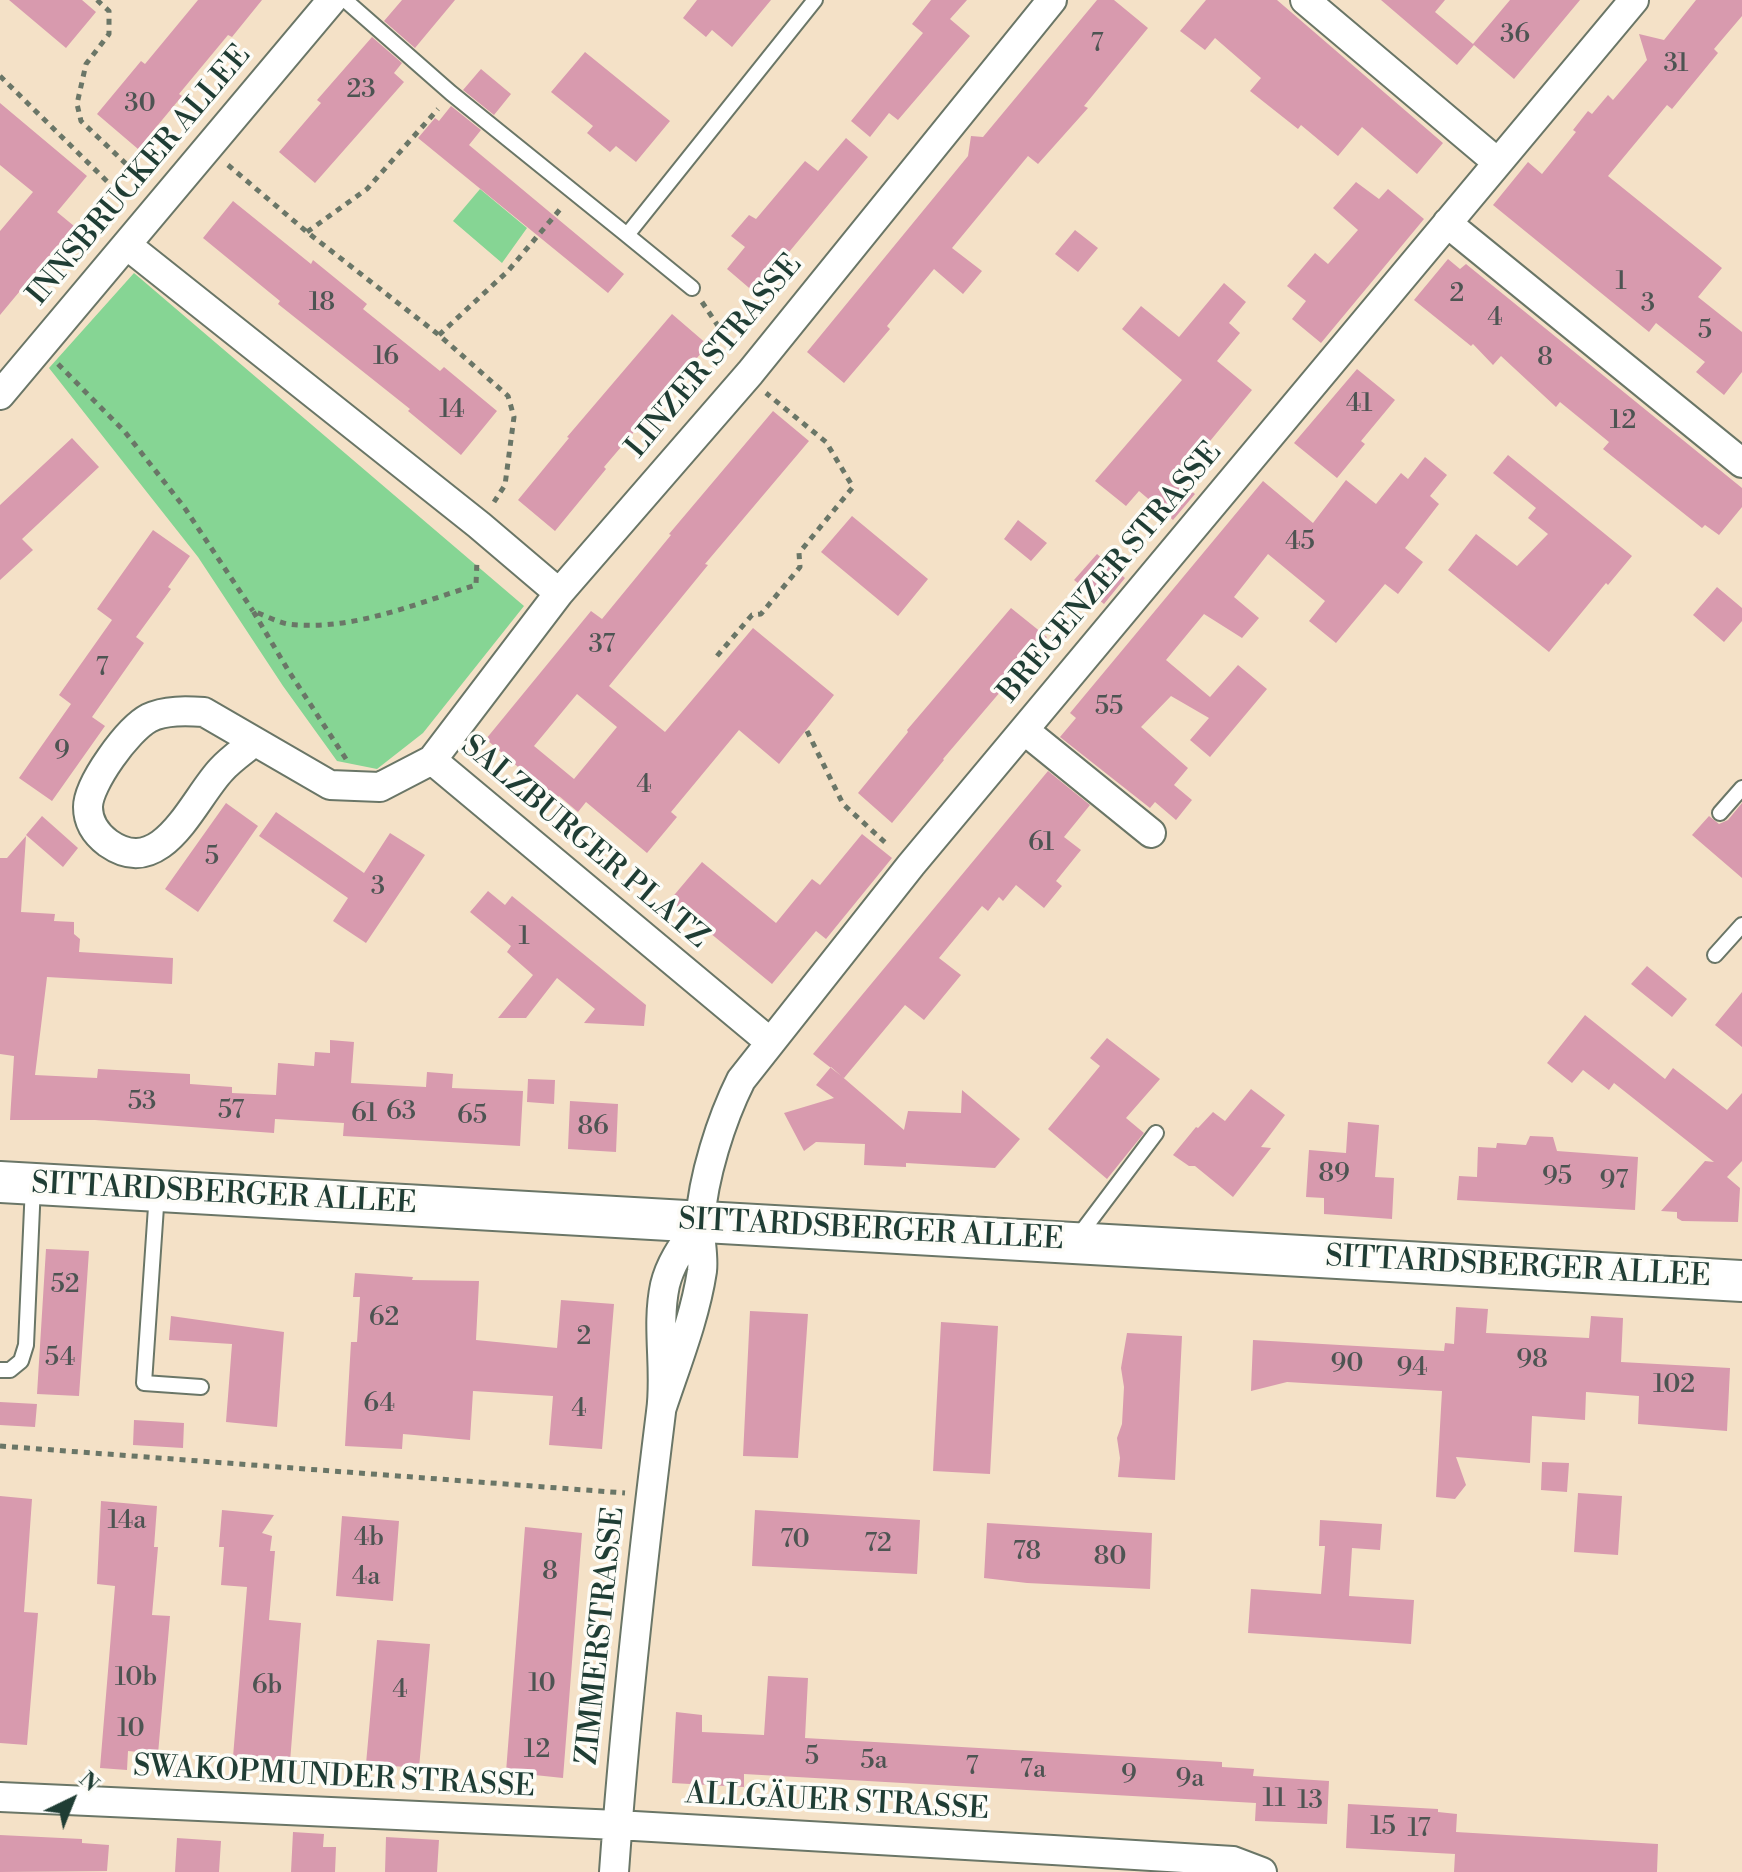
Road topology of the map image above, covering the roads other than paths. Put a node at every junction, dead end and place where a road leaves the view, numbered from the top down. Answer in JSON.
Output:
{"nodes":[{"id":1,"x":332,"y":0,"type":"edge"},
{"id":2,"x":345,"y":0,"type":"edge"},
{"id":3,"x":815,"y":0,"type":"edge"},
{"id":4,"x":1052,"y":0,"type":"edge"},
{"id":5,"x":1305,"y":0,"type":"edge"},
{"id":6,"x":1634,"y":0,"type":"edge"},
{"id":7,"x":1497,"y":162,"type":"junction"},
{"id":8,"x":1447,"y":223,"type":"junction"},
{"id":9,"x":627,"y":235,"type":"junction"},
{"id":10,"x":128,"y":246,"type":"junction"},
{"id":11,"x":692,"y":288,"type":"road end"},
{"id":12,"x":3,"y":385,"type":"edge"},
{"id":13,"x":1742,"y":463,"type":"edge"},
{"id":14,"x":559,"y":593,"type":"junction"},
{"id":15,"x":1024,"y":730,"type":"junction"},
{"id":16,"x":254,"y":742,"type":"junction"},
{"id":17,"x":432,"y":760,"type":"junction"},
{"id":18,"x":1742,"y":788,"type":"edge"},
{"id":19,"x":1720,"y":813,"type":"dead end"},
{"id":20,"x":1151,"y":833,"type":"dead end"},
{"id":21,"x":1742,"y":925,"type":"edge"},
{"id":22,"x":1715,"y":955,"type":"dead end"},
{"id":23,"x":770,"y":1042,"type":"junction"},
{"id":24,"x":1156,"y":1133,"type":"dead end"},
{"id":25,"x":16,"y":1183,"type":"edge"},
{"id":26,"x":157,"y":1191,"type":"junction"},
{"id":27,"x":700,"y":1222,"type":"junction"},
{"id":28,"x":1073,"y":1243,"type":"junction"},
{"id":29,"x":1742,"y":1281,"type":"edge"},
{"id":30,"x":0,"y":1370,"type":"edge"},
{"id":31,"x":201,"y":1387,"type":"dead end"},
{"id":32,"x":0,"y":1797,"type":"edge"},
{"id":33,"x":617,"y":1825,"type":"junction"},
{"id":34,"x":1053,"y":1861,"type":"edge"},
{"id":35,"x":614,"y":1872,"type":"edge"},
{"id":36,"x":1262,"y":1872,"type":"edge"}],
"edges":[{"from":1,"to":10,"type":"street","name":"INNSBRUCKER ALLEE"},
{"from":2,"to":9,"type":"lane"},
{"from":3,"to":9,"type":"lane"},
{"from":4,"to":14,"type":"street","name":"LINZER STRASSE"},
{"from":5,"to":7,"type":"street"},
{"from":6,"to":7,"type":"street","name":"BREGENZER STRASSE"},
{"from":7,"to":8,"type":"street","name":"BREGENZER STRASSE"},
{"from":8,"to":13,"type":"street"},
{"from":8,"to":15,"type":"street","name":"BREGENZER STRASSE"},
{"from":9,"to":11,"type":"lane"},
{"from":10,"to":12,"type":"street","name":"INNSBRUCKER ALLEE"},
{"from":10,"to":14,"type":"street"},
{"from":14,"to":17,"type":"street","name":"LINZER STRASSE"},
{"from":15,"to":20,"type":"street"},
{"from":15,"to":23,"type":"street","name":"BREGENZER STRASSE"},
{"from":16,"to":16,"type":"street","name":"SALZBURGER PLATZ"},
{"from":16,"to":17,"type":"street","name":"SALZBURGER PLATZ"},
{"from":17,"to":23,"type":"street","name":"SALZBURGER PLATZ"},
{"from":18,"to":19,"type":"lane"},
{"from":21,"to":22,"type":"lane"},
{"from":23,"to":27,"type":"street","name":"BREGENZER STRASSE"},
{"from":24,"to":28,"type":"lane"},
{"from":25,"to":26,"type":"main road","name":"SITTARDSBERGER ALLEE"},
{"from":25,"to":30,"type":"lane"},
{"from":26,"to":27,"type":"main road","name":"SITTARDSBERGER ALLEE"},
{"from":26,"to":31,"type":"lane"},
{"from":27,"to":28,"type":"main road","name":"SITTARDSBERGER ALLEE"},
{"from":27,"to":33,"type":"street","name":"ZIMMERSTRASSE"},
{"from":28,"to":29,"type":"main road","name":"SITTARDSBERGER ALLEE"},
{"from":32,"to":33,"type":"street","name":"SWAKOPMUNDER STRASSE"},
{"from":33,"to":34,"type":"street","name":"ALLGÄUER STRASSE"},
{"from":33,"to":35,"type":"street","name":"ZIMMERSTRASSE"},
{"from":34,"to":36,"type":"street","name":"ALLGÄUER STRASSE"}]}
